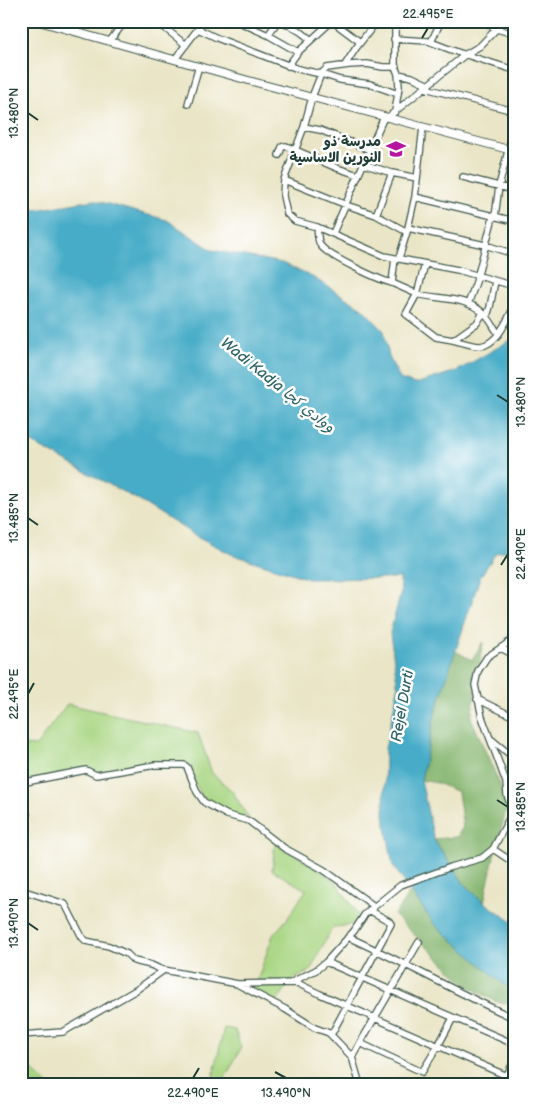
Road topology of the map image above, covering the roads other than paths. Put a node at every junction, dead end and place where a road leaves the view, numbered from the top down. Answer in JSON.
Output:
{"nodes":[{"id":1,"x":37,"y":21,"type":"edge"},
{"id":2,"x":82,"y":21,"type":"edge"},
{"id":3,"x":125,"y":21,"type":"edge"},
{"id":4,"x":156,"y":21,"type":"edge"},
{"id":5,"x":204,"y":21,"type":"edge"},
{"id":6,"x":237,"y":21,"type":"edge"},
{"id":7,"x":278,"y":21,"type":"edge"},
{"id":8,"x":282,"y":21,"type":"edge"},
{"id":9,"x":320,"y":21,"type":"edge"},
{"id":10,"x":377,"y":21,"type":"edge"},
{"id":11,"x":395,"y":21,"type":"edge"},
{"id":12,"x":441,"y":21,"type":"edge"},
{"id":13,"x":482,"y":21,"type":"edge"},
{"id":14,"x":504,"y":21,"type":"edge"},
{"id":15,"x":48,"y":23,"type":"edge"},
{"id":16,"x":331,"y":23,"type":"edge"},
{"id":17,"x":198,"y":29,"type":"junction"},
{"id":18,"x":497,"y":29,"type":"junction"},
{"id":19,"x":76,"y":32,"type":"junction"},
{"id":20,"x":514,"y":34,"type":"edge"},
{"id":21,"x":268,"y":35,"type":"junction"},
{"id":22,"x":310,"y":39,"type":"junction"},
{"id":23,"x":394,"y":39,"type":"junction"},
{"id":24,"x":110,"y":41,"type":"junction"},
{"id":25,"x":360,"y":42,"type":"junction"},
{"id":26,"x":431,"y":42,"type":"junction"},
{"id":27,"x":186,"y":45,"type":"junction"},
{"id":28,"x":298,"y":52,"type":"junction"},
{"id":29,"x":466,"y":54,"type":"junction"},
{"id":30,"x":175,"y":59,"type":"junction"},
{"id":31,"x":345,"y":65,"type":"junction"},
{"id":32,"x":199,"y":66,"type":"junction"},
{"id":33,"x":288,"y":66,"type":"junction"},
{"id":34,"x":514,"y":70,"type":"edge"},
{"id":35,"x":397,"y":71,"type":"junction"},
{"id":36,"x":321,"y":74,"type":"junction"},
{"id":37,"x":427,"y":86,"type":"junction"},
{"id":38,"x":398,"y":94,"type":"junction"},
{"id":39,"x":312,"y":97,"type":"junction"},
{"id":40,"x":188,"y":104,"type":"dead end"},
{"id":41,"x":514,"y":111,"type":"edge"},
{"id":42,"x":395,"y":112,"type":"junction"},
{"id":43,"x":386,"y":117,"type":"junction"},
{"id":44,"x":304,"y":127,"type":"junction"},
{"id":45,"x":423,"y":127,"type":"junction"},
{"id":46,"x":514,"y":128,"type":"edge"},
{"id":47,"x":296,"y":150,"type":"junction"},
{"id":48,"x":370,"y":150,"type":"junction"},
{"id":49,"x":511,"y":150,"type":"edge"},
{"id":50,"x":279,"y":155,"type":"dead end"},
{"id":51,"x":363,"y":164,"type":"junction"},
{"id":52,"x":392,"y":174,"type":"junction"},
{"id":53,"x":358,"y":175,"type":"junction"},
{"id":54,"x":417,"y":178,"type":"junction"},
{"id":55,"x":463,"y":178,"type":"dead end"},
{"id":56,"x":284,"y":180,"type":"junction"},
{"id":57,"x":500,"y":186,"type":"junction"},
{"id":58,"x":514,"y":190,"type":"edge"},
{"id":59,"x":415,"y":197,"type":"junction"},
{"id":60,"x":346,"y":205,"type":"junction"},
{"id":61,"x":376,"y":215,"type":"junction"},
{"id":62,"x":494,"y":217,"type":"junction"},
{"id":63,"x":514,"y":222,"type":"edge"},
{"id":64,"x":317,"y":227,"type":"junction"},
{"id":65,"x":408,"y":230,"type":"junction"},
{"id":66,"x":333,"y":233,"type":"junction"},
{"id":67,"x":485,"y":245,"type":"junction"},
{"id":68,"x":514,"y":254,"type":"edge"},
{"id":69,"x":397,"y":258,"type":"junction"},
{"id":70,"x":425,"y":264,"type":"junction"},
{"id":71,"x":477,"y":275,"type":"junction"},
{"id":72,"x":495,"y":280,"type":"junction"},
{"id":73,"x":392,"y":283,"type":"junction"},
{"id":74,"x":514,"y":286,"type":"edge"},
{"id":75,"x":417,"y":294,"type":"junction"},
{"id":76,"x":468,"y":304,"type":"junction"},
{"id":77,"x":514,"y":307,"type":"edge"},
{"id":78,"x":485,"y":314,"type":"junction"},
{"id":79,"x":498,"y":333,"type":"junction"},
{"id":80,"x":453,"y":340,"type":"junction"},
{"id":81,"x":514,"y":639,"type":"edge"},
{"id":82,"x":501,"y":648,"type":"junction"},
{"id":83,"x":514,"y":655,"type":"edge"},
{"id":84,"x":477,"y":699,"type":"junction"},
{"id":85,"x":514,"y":717,"type":"edge"},
{"id":86,"x":490,"y":738,"type":"junction"},
{"id":87,"x":514,"y":758,"type":"edge"},
{"id":88,"x":21,"y":783,"type":"edge"},
{"id":89,"x":21,"y":800,"type":"edge"},
{"id":90,"x":21,"y":827,"type":"edge"},
{"id":91,"x":493,"y":848,"type":"junction"},
{"id":92,"x":514,"y":862,"type":"edge"},
{"id":93,"x":21,"y":890,"type":"edge"},
{"id":94,"x":371,"y":908,"type":"junction"},
{"id":95,"x":348,"y":937,"type":"junction"},
{"id":96,"x":419,"y":942,"type":"dead end"},
{"id":97,"x":376,"y":950,"type":"junction"},
{"id":98,"x":326,"y":962,"type":"junction"},
{"id":99,"x":406,"y":964,"type":"junction"},
{"id":100,"x":162,"y":970,"type":"junction"},
{"id":101,"x":362,"y":978,"type":"junction"},
{"id":102,"x":290,"y":983,"type":"junction"},
{"id":103,"x":238,"y":984,"type":"junction"},
{"id":104,"x":391,"y":991,"type":"junction"},
{"id":105,"x":348,"y":1006,"type":"junction"},
{"id":106,"x":376,"y":1018,"type":"junction"},
{"id":107,"x":453,"y":1018,"type":"junction"},
{"id":108,"x":514,"y":1018,"type":"edge"},
{"id":109,"x":21,"y":1035,"type":"edge"},
{"id":110,"x":331,"y":1035,"type":"junction"},
{"id":111,"x":360,"y":1043,"type":"junction"},
{"id":112,"x":514,"y":1044,"type":"edge"},
{"id":113,"x":438,"y":1046,"type":"junction"},
{"id":114,"x":352,"y":1057,"type":"junction"},
{"id":115,"x":514,"y":1063,"type":"edge"},
{"id":116,"x":507,"y":1076,"type":"junction"},
{"id":117,"x":248,"y":1084,"type":"edge"},
{"id":118,"x":252,"y":1085,"type":"edge"},
{"id":119,"x":360,"y":1085,"type":"edge"},
{"id":120,"x":502,"y":1085,"type":"edge"}],
"edges":[{"from":1,"to":15,"type":"main road"},
{"from":2,"to":19,"type":"street"},
{"from":3,"to":24,"type":"street"},
{"from":4,"to":27,"type":"street"},
{"from":5,"to":17,"type":"street"},
{"from":6,"to":21,"type":"street"},
{"from":7,"to":21,"type":"street"},
{"from":8,"to":22,"type":"street"},
{"from":9,"to":16,"type":"street"},
{"from":10,"to":25,"type":"street"},
{"from":11,"to":23,"type":"street"},
{"from":12,"to":26,"type":"street"},
{"from":13,"to":18,"type":"street"},
{"from":14,"to":18,"type":"street"},
{"from":15,"to":19,"type":"main road"},
{"from":16,"to":22,"type":"street"},
{"from":16,"to":25,"type":"street"},
{"from":17,"to":27,"type":"street"},
{"from":17,"to":33,"type":"street"},
{"from":18,"to":20,"type":"street"},
{"from":18,"to":29,"type":"street"},
{"from":19,"to":24,"type":"main road"},
{"from":21,"to":28,"type":"street"},
{"from":22,"to":28,"type":"street"},
{"from":23,"to":26,"type":"street"},
{"from":23,"to":35,"type":"street"},
{"from":24,"to":30,"type":"main road"},
{"from":25,"to":31,"type":"street"},
{"from":26,"to":29,"type":"street"},
{"from":27,"to":30,"type":"street"},
{"from":28,"to":33,"type":"street"},
{"from":29,"to":34,"type":"street"},
{"from":29,"to":37,"type":"street"},
{"from":30,"to":32,"type":"main road"},
{"from":31,"to":35,"type":"street"},
{"from":31,"to":36,"type":"street"},
{"from":32,"to":39,"type":"main road"},
{"from":32,"to":40,"type":"street"},
{"from":33,"to":36,"type":"street"},
{"from":35,"to":37,"type":"street"},
{"from":35,"to":38,"type":"street"},
{"from":36,"to":38,"type":"street"},
{"from":36,"to":39,"type":"street"},
{"from":37,"to":41,"type":"street"},
{"from":37,"to":42,"type":"street"},
{"from":38,"to":42,"type":"street"},
{"from":39,"to":43,"type":"main road"},
{"from":39,"to":44,"type":"street"},
{"from":42,"to":43,"type":"street"},
{"from":43,"to":45,"type":"main road"},
{"from":43,"to":48,"type":"street"},
{"from":44,"to":47,"type":"street"},
{"from":44,"to":48,"type":"street"},
{"from":45,"to":49,"type":"main road"},
{"from":45,"to":54,"type":"street"},
{"from":46,"to":49,"type":"street"},
{"from":47,"to":50,"type":"street"},
{"from":47,"to":53,"type":"street"},
{"from":47,"to":56,"type":"street"},
{"from":48,"to":51,"type":"street"},
{"from":49,"to":57,"type":"street"},
{"from":51,"to":52,"type":"street"},
{"from":51,"to":53,"type":"street"},
{"from":52,"to":54,"type":"street"},
{"from":52,"to":61,"type":"street"},
{"from":53,"to":60,"type":"street"},
{"from":54,"to":59,"type":"street"},
{"from":55,"to":57,"type":"street"},
{"from":56,"to":60,"type":"street"},
{"from":56,"to":64,"type":"street"},
{"from":57,"to":58,"type":"street"},
{"from":57,"to":62,"type":"street"},
{"from":59,"to":62,"type":"street"},
{"from":59,"to":65,"type":"street"},
{"from":60,"to":61,"type":"street"},
{"from":60,"to":66,"type":"street"},
{"from":61,"to":65,"type":"street"},
{"from":62,"to":63,"type":"street"},
{"from":62,"to":67,"type":"street"},
{"from":64,"to":66,"type":"street"},
{"from":64,"to":73,"type":"street"},
{"from":65,"to":67,"type":"street"},
{"from":65,"to":69,"type":"street"},
{"from":66,"to":69,"type":"street"},
{"from":67,"to":68,"type":"street"},
{"from":67,"to":71,"type":"street"},
{"from":69,"to":70,"type":"street"},
{"from":69,"to":73,"type":"street"},
{"from":70,"to":71,"type":"street"},
{"from":70,"to":75,"type":"street"},
{"from":71,"to":72,"type":"street"},
{"from":71,"to":76,"type":"street"},
{"from":72,"to":74,"type":"street"},
{"from":72,"to":78,"type":"street"},
{"from":73,"to":75,"type":"street"},
{"from":75,"to":76,"type":"street"},
{"from":75,"to":80,"type":"street"},
{"from":76,"to":78,"type":"street"},
{"from":77,"to":79,"type":"street"},
{"from":78,"to":79,"type":"street"},
{"from":78,"to":80,"type":"street"},
{"from":79,"to":80,"type":"street"},
{"from":81,"to":82,"type":"street"},
{"from":82,"to":83,"type":"street"},
{"from":82,"to":84,"type":"street"},
{"from":84,"to":85,"type":"street"},
{"from":84,"to":86,"type":"street"},
{"from":86,"to":87,"type":"street"},
{"from":86,"to":91,"type":"street"},
{"from":88,"to":94,"type":"street"},
{"from":89,"to":90,"type":"street"},
{"from":91,"to":92,"type":"street"},
{"from":91,"to":94,"type":"street"},
{"from":93,"to":100,"type":"street"},
{"from":94,"to":95,"type":"street"},
{"from":94,"to":97,"type":"street"},
{"from":95,"to":97,"type":"street"},
{"from":95,"to":98,"type":"street"},
{"from":96,"to":99,"type":"street"},
{"from":97,"to":99,"type":"street"},
{"from":97,"to":101,"type":"street"},
{"from":98,"to":101,"type":"street"},
{"from":98,"to":102,"type":"street"},
{"from":99,"to":104,"type":"street"},
{"from":99,"to":108,"type":"street"},
{"from":100,"to":103,"type":"street"},
{"from":100,"to":109,"type":"street"},
{"from":101,"to":104,"type":"street"},
{"from":101,"to":105,"type":"street"},
{"from":102,"to":103,"type":"street"},
{"from":102,"to":105,"type":"street"},
{"from":103,"to":110,"type":"street"},
{"from":104,"to":106,"type":"street"},
{"from":104,"to":107,"type":"street"},
{"from":105,"to":106,"type":"street"},
{"from":105,"to":110,"type":"street"},
{"from":106,"to":111,"type":"street"},
{"from":106,"to":113,"type":"street"},
{"from":107,"to":112,"type":"street"},
{"from":107,"to":113,"type":"street"},
{"from":110,"to":114,"type":"street"},
{"from":111,"to":113,"type":"street"},
{"from":111,"to":114,"type":"street"},
{"from":113,"to":116,"type":"street"},
{"from":114,"to":119,"type":"street"},
{"from":115,"to":116,"type":"street"},
{"from":116,"to":120,"type":"street"},
{"from":117,"to":118,"type":"street"}]}
